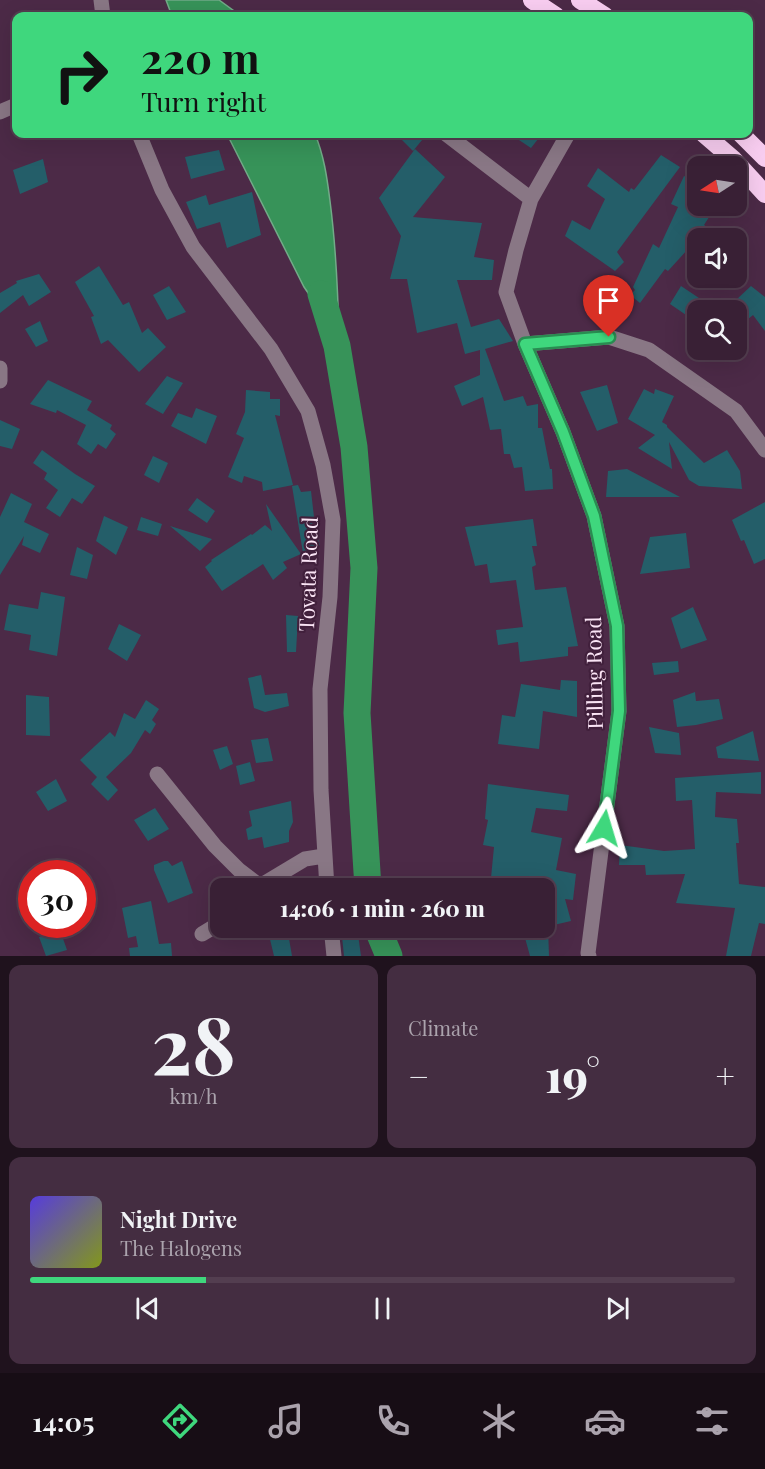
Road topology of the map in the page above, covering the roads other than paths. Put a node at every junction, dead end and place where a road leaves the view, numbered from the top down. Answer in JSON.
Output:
{"nodes":[{"id":1,"x":532,"y":0,"type":"edge"},
{"id":2,"x":580,"y":0,"type":"edge"},
{"id":3,"x":550,"y":12,"type":"edge"},
{"id":4,"x":599,"y":12,"type":"edge"},
{"id":5,"x":141,"y":138,"type":"edge"},
{"id":6,"x":451,"y":138,"type":"edge"},
{"id":7,"x":566,"y":138,"type":"edge"},
{"id":8,"x":709,"y":138,"type":"edge"},
{"id":9,"x":745,"y":138,"type":"edge"},
{"id":10,"x":765,"y":158,"type":"edge"},
{"id":11,"x":765,"y":194,"type":"edge"},
{"id":12,"x":531,"y":199,"type":"junction"},
{"id":13,"x":525,"y":344,"type":"junction"},
{"id":14,"x":0,"y":368,"type":"edge"},
{"id":15,"x":0,"y":381,"type":"edge"},
{"id":16,"x":765,"y":450,"type":"edge"},
{"id":17,"x":157,"y":774,"type":"dead end"},
{"id":18,"x":324,"y":856,"type":"junction"},
{"id":19,"x":248,"y":878,"type":"edge"},
{"id":20,"x":274,"y":878,"type":"edge"},
{"id":21,"x":326,"y":878,"type":"edge"},
{"id":22,"x":210,"y":929,"type":"edge"},
{"id":23,"x":202,"y":934,"type":"dead end"},
{"id":24,"x":332,"y":938,"type":"edge"},
{"id":25,"x":588,"y":955,"type":"edge"},
{"id":26,"x":334,"y":956,"type":"edge"}],
"edges":[{"from":1,"to":3,"type":"highway"},
{"from":2,"to":4,"type":"highway"},
{"from":5,"to":18,"type":"street","name":"Tovata Road"},
{"from":6,"to":12,"type":"street"},
{"from":7,"to":12,"type":"street","name":"Pilling Road"},
{"from":8,"to":11,"type":"highway"},
{"from":9,"to":10,"type":"highway"},
{"from":12,"to":13,"type":"street","name":"Pilling Road"},
{"from":13,"to":16,"type":"street"},
{"from":13,"to":25,"type":"street","name":"Pilling Road"},
{"from":14,"to":15,"type":"street"},
{"from":17,"to":19,"type":"street"},
{"from":18,"to":20,"type":"street"},
{"from":18,"to":21,"type":"street","name":"Tovata Road"},
{"from":22,"to":23,"type":"street"},
{"from":24,"to":26,"type":"street"}]}
